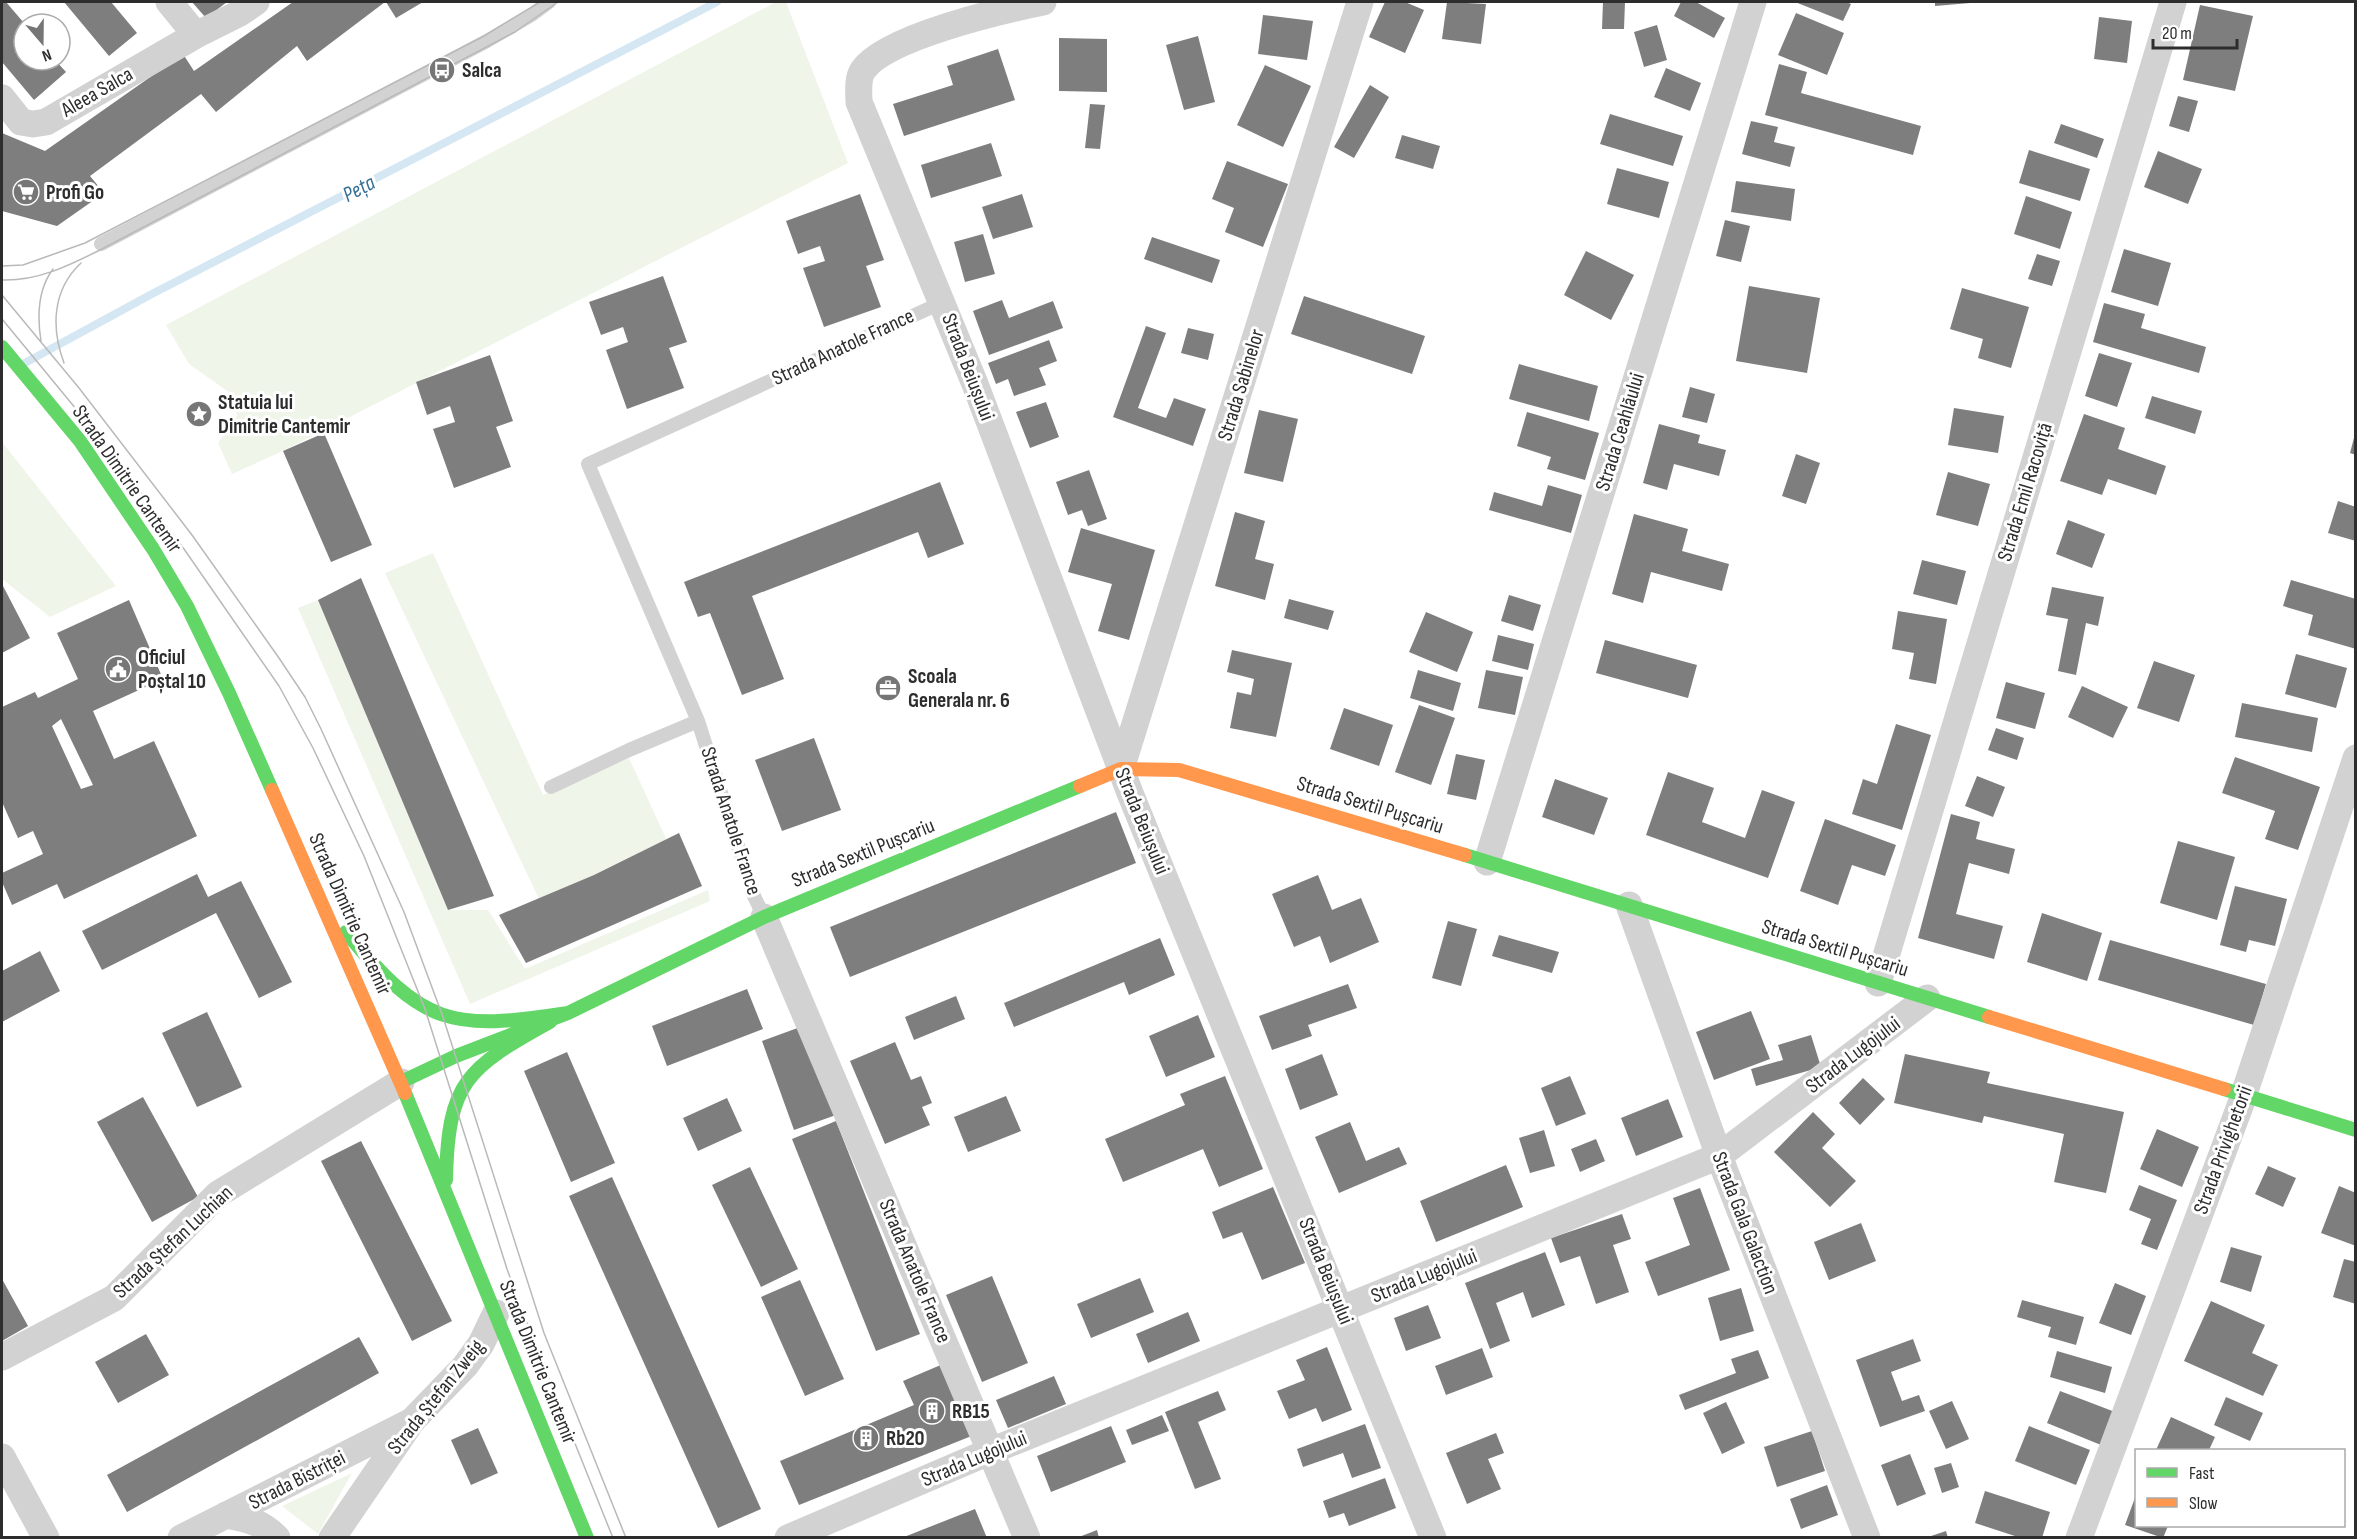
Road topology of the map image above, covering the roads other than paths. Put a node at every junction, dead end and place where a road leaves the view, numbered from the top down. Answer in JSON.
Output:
{"nodes":[{"id":1,"x":170,"y":2,"type":"edge"},
{"id":2,"x":256,"y":2,"type":"edge"},
{"id":3,"x":549,"y":2,"type":"edge"},
{"id":4,"x":1043,"y":2,"type":"edge"},
{"id":5,"x":1360,"y":2,"type":"edge"},
{"id":6,"x":1754,"y":2,"type":"edge"},
{"id":7,"x":2173,"y":2,"type":"edge"},
{"id":8,"x":196,"y":35,"type":"junction"},
{"id":9,"x":2,"y":98,"type":"edge"},
{"id":10,"x":101,"y":244,"type":"dead end"},
{"id":11,"x":942,"y":302,"type":"junction"},
{"id":12,"x":2,"y":347,"type":"edge"},
{"id":13,"x":698,"y":721,"type":"junction"},
{"id":14,"x":2355,"y":758,"type":"edge"},
{"id":15,"x":1121,"y":769,"type":"junction"},
{"id":16,"x":552,"y":787,"type":"dead end"},
{"id":17,"x":1487,"y":862,"type":"junction"},
{"id":18,"x":322,"y":901,"type":"junction"},
{"id":19,"x":1629,"y":906,"type":"junction"},
{"id":20,"x":764,"y":917,"type":"junction"},
{"id":21,"x":1878,"y":983,"type":"junction"},
{"id":22,"x":1927,"y":998,"type":"junction"},
{"id":23,"x":568,"y":1013,"type":"junction"},
{"id":24,"x":401,"y":1082,"type":"junction"},
{"id":25,"x":2244,"y":1094,"type":"junction"},
{"id":26,"x":2355,"y":1130,"type":"edge"},
{"id":27,"x":1719,"y":1156,"type":"junction"},
{"id":28,"x":446,"y":1193,"type":"junction"},
{"id":29,"x":1342,"y":1310,"type":"junction"},
{"id":30,"x":496,"y":1313,"type":"junction"},
{"id":31,"x":2,"y":1357,"type":"edge"},
{"id":32,"x":412,"y":1421,"type":"junction"},
{"id":33,"x":992,"y":1451,"type":"junction"},
{"id":34,"x":2,"y":1457,"type":"edge"},
{"id":35,"x":226,"y":1515,"type":"junction"},
{"id":36,"x":46,"y":1538,"type":"edge"},
{"id":37,"x":181,"y":1538,"type":"edge"},
{"id":38,"x":277,"y":1538,"type":"edge"},
{"id":39,"x":332,"y":1538,"type":"edge"},
{"id":40,"x":587,"y":1538,"type":"edge"},
{"id":41,"x":788,"y":1538,"type":"edge"},
{"id":42,"x":1027,"y":1538,"type":"edge"},
{"id":43,"x":1433,"y":1538,"type":"edge"},
{"id":44,"x":1867,"y":1538,"type":"edge"},
{"id":45,"x":2079,"y":1538,"type":"edge"}],
"edges":[{"from":1,"to":8,"type":"street"},
{"from":2,"to":8,"type":"street","name":"Aleea Salca"},
{"from":3,"to":10,"type":"lane"},
{"from":4,"to":11,"type":"street","name":"Strada Beiușului"},
{"from":5,"to":15,"type":"street","name":"Strada Sabinelor"},
{"from":6,"to":17,"type":"street","name":"Strada Ceahlăului"},
{"from":7,"to":21,"type":"street","name":"Strada Emil Racoviță"},
{"from":8,"to":9,"type":"street","name":"Aleea Salca"},
{"from":11,"to":13,"type":"lane","name":"Strada Anatole France"},
{"from":11,"to":15,"type":"street","name":"Strada Beiușului"},
{"from":12,"to":18,"type":"street","name":"Strada Dimitrie Cantemir"},
{"from":13,"to":16,"type":"lane"},
{"from":13,"to":20,"type":"lane","name":"Strada Anatole France"},
{"from":14,"to":25,"type":"street","name":"Strada Privighetorii"},
{"from":15,"to":17,"type":"street","name":"Strada Sextil Pușcariu"},
{"from":15,"to":20,"type":"street","name":"Strada Sextil Pușcariu"},
{"from":15,"to":29,"type":"street","name":"Strada Beiușului"},
{"from":17,"to":19,"type":"street","name":"Strada Sextil Pușcariu"},
{"from":18,"to":23,"type":"street"},
{"from":18,"to":24,"type":"street","name":"Strada Dimitrie Cantemir"},
{"from":19,"to":21,"type":"street","name":"Strada Sextil Pușcariu"},
{"from":19,"to":27,"type":"street","name":"Strada Gala Galaction"},
{"from":20,"to":23,"type":"street","name":"Strada Sextil Pușcariu"},
{"from":20,"to":33,"type":"street","name":"Strada Anatole France"},
{"from":21,"to":22,"type":"street","name":"Strada Sextil Pușcariu"},
{"from":22,"to":25,"type":"street","name":"Strada Sextil Pușcariu"},
{"from":22,"to":27,"type":"street","name":"Strada Lugojului"},
{"from":23,"to":24,"type":"street","name":"Strada Sextil Pușcariu"},
{"from":23,"to":28,"type":"street"},
{"from":24,"to":28,"type":"street","name":"Strada Dimitrie Cantemir"},
{"from":24,"to":31,"type":"street","name":"Strada Ștefan Luchian"},
{"from":25,"to":26,"type":"street","name":"Strada Sextil Pușcariu"},
{"from":25,"to":45,"type":"street","name":"Strada Privighetorii"},
{"from":27,"to":29,"type":"street","name":"Strada Lugojului"},
{"from":27,"to":44,"type":"street","name":"Strada Gala Galaction"},
{"from":28,"to":30,"type":"street","name":"Strada Dimitrie Cantemir"},
{"from":29,"to":33,"type":"street","name":"Strada Lugojului"},
{"from":29,"to":43,"type":"street","name":"Strada Beiușului"},
{"from":30,"to":32,"type":"street","name":"Strada Ștefan Zweig"},
{"from":30,"to":40,"type":"street","name":"Strada Dimitrie Cantemir"},
{"from":32,"to":35,"type":"street","name":"Strada Bistriței"},
{"from":32,"to":39,"type":"street","name":"Strada Ștefan Zweig"},
{"from":33,"to":41,"type":"street","name":"Strada Lugojului"},
{"from":33,"to":42,"type":"street","name":"Strada Anatole France"},
{"from":34,"to":36,"type":"street"},
{"from":35,"to":37,"type":"street","name":"Strada Bistriței"},
{"from":35,"to":38,"type":"street"}]}
